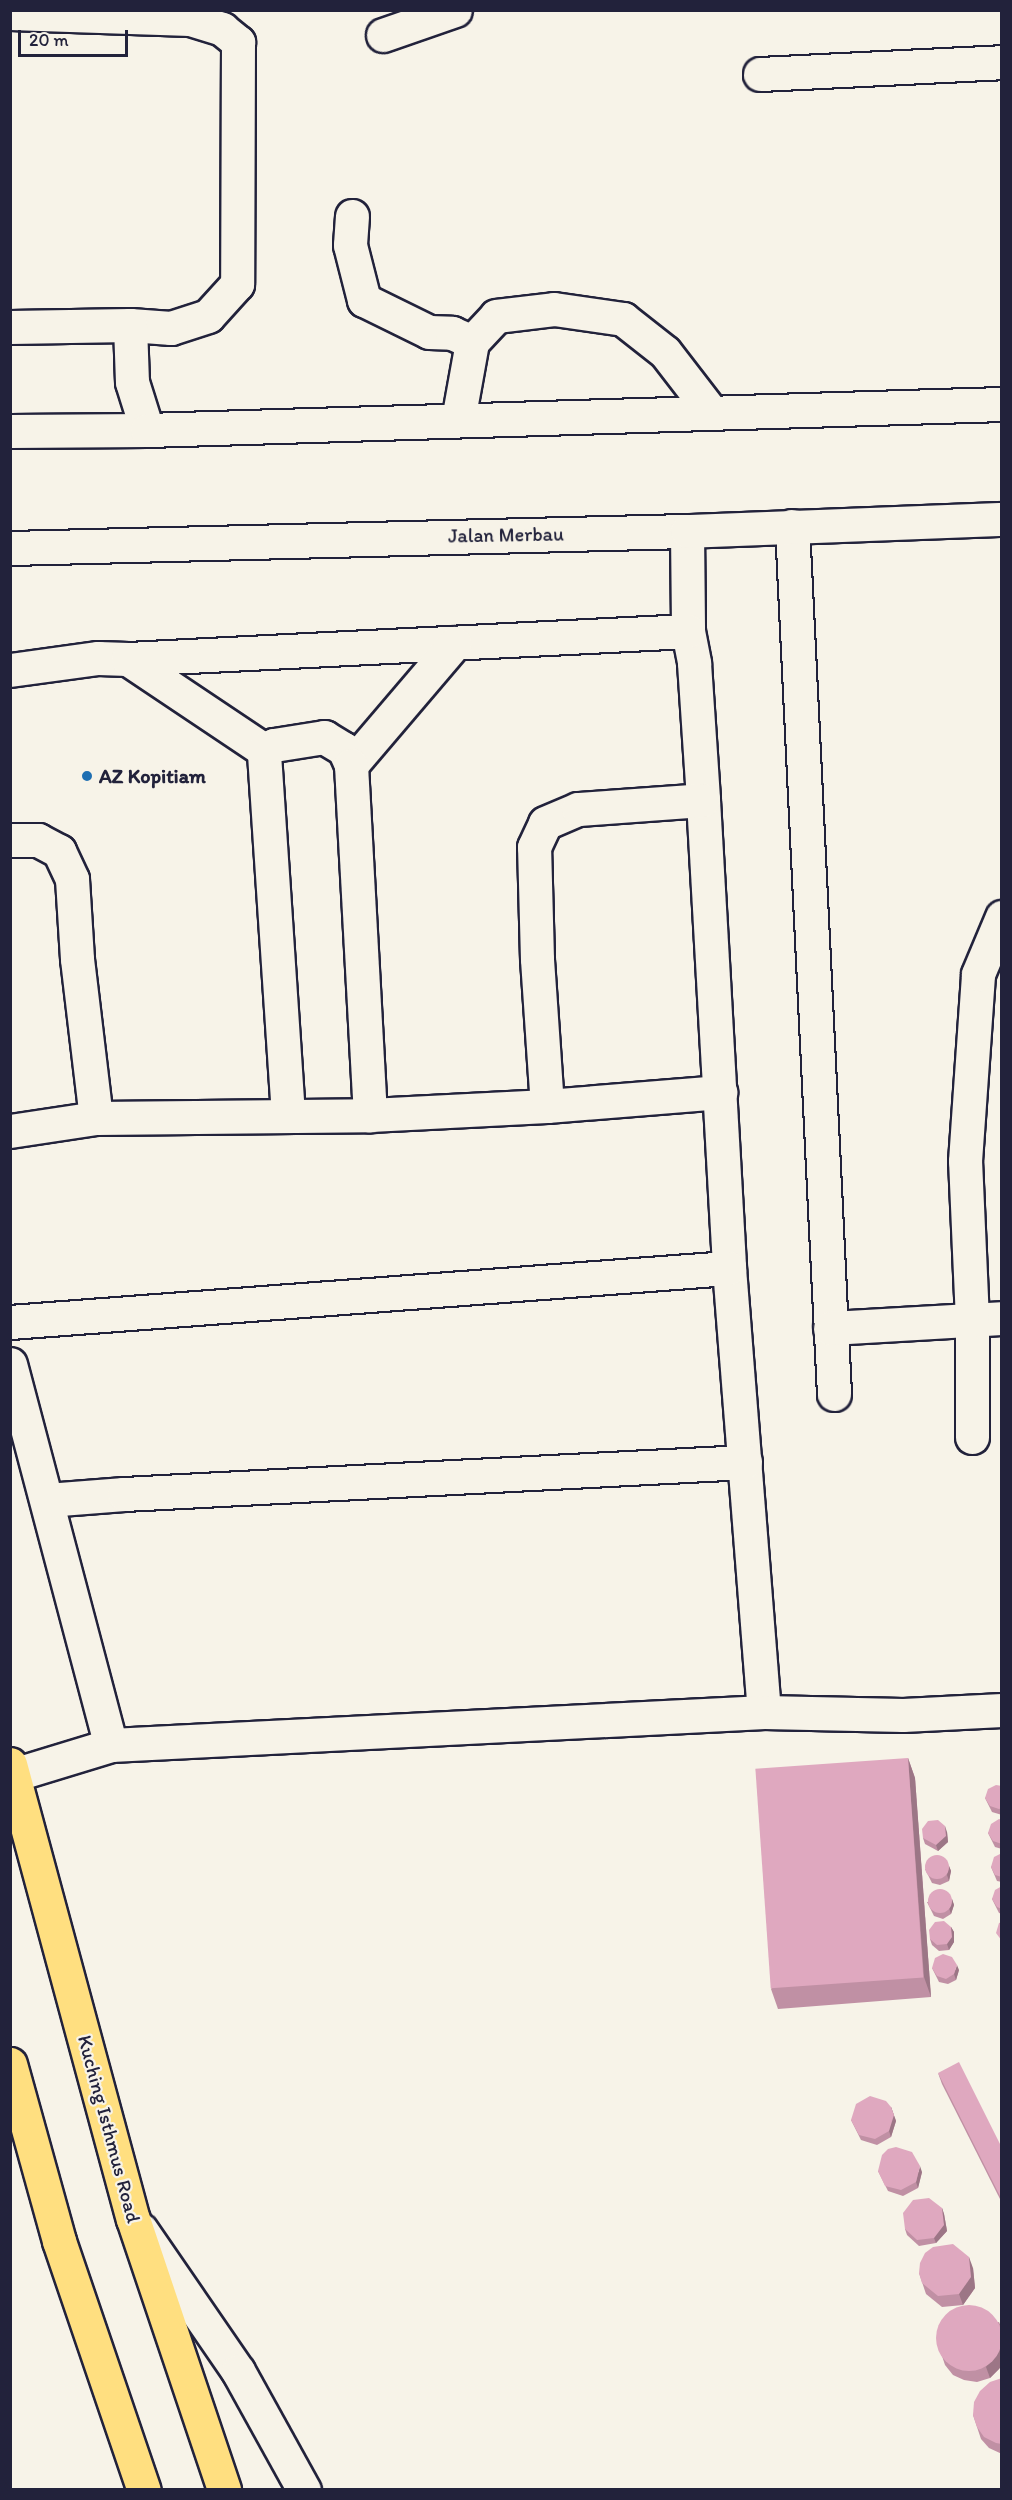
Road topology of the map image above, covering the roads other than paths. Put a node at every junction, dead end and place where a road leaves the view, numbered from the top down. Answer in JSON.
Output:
{"nodes":[{"id":1,"x":455,"y":10,"type":"edge"},
{"id":2,"x":10,"y":13,"type":"edge"},
{"id":3,"x":383,"y":35,"type":"dead end"},
{"id":4,"x":1002,"y":62,"type":"edge"},
{"id":5,"x":760,"y":74,"type":"dead end"},
{"id":6,"x":352,"y":216,"type":"dead end"},
{"id":7,"x":130,"y":325,"type":"junction"},
{"id":8,"x":10,"y":327,"type":"edge"},
{"id":9,"x":472,"y":342,"type":"junction"},
{"id":10,"x":1002,"y":404,"type":"edge"},
{"id":11,"x":712,"y":413,"type":"junction"},
{"id":12,"x":458,"y":420,"type":"junction"},
{"id":13,"x":147,"y":430,"type":"junction"},
{"id":14,"x":10,"y":431,"type":"edge"},
{"id":15,"x":1002,"y":519,"type":"edge"},
{"id":16,"x":792,"y":526,"type":"junction"},
{"id":17,"x":687,"y":531,"type":"junction"},
{"id":18,"x":10,"y":548,"type":"edge"},
{"id":19,"x":688,"y":631,"type":"junction"},
{"id":20,"x":455,"y":643,"type":"junction"},
{"id":21,"x":128,"y":659,"type":"junction"},
{"id":22,"x":10,"y":670,"type":"edge"},
{"id":23,"x":264,"y":750,"type":"junction"},
{"id":24,"x":351,"y":765,"type":"junction"},
{"id":25,"x":703,"y":800,"type":"junction"},
{"id":26,"x":10,"y":840,"type":"edge"},
{"id":27,"x":1002,"y":917,"type":"edge"},
{"id":28,"x":720,"y":1092,"type":"junction"},
{"id":29,"x":547,"y":1106,"type":"junction"},
{"id":30,"x":288,"y":1115,"type":"junction"},
{"id":31,"x":370,"y":1115,"type":"junction"},
{"id":32,"x":96,"y":1118,"type":"junction"},
{"id":33,"x":10,"y":1131,"type":"edge"},
{"id":34,"x":729,"y":1268,"type":"junction"},
{"id":35,"x":987,"y":1319,"type":"edge"},
{"id":36,"x":10,"y":1322,"type":"edge"},
{"id":37,"x":830,"y":1328,"type":"junction"},
{"id":38,"x":10,"y":1364,"type":"edge"},
{"id":39,"x":834,"y":1394,"type":"dead end"},
{"id":40,"x":972,"y":1437,"type":"dead end"},
{"id":41,"x":745,"y":1462,"type":"junction"},
{"id":42,"x":47,"y":1500,"type":"junction"},
{"id":43,"x":1002,"y":1710,"type":"edge"},
{"id":44,"x":764,"y":1712,"type":"junction"},
{"id":45,"x":111,"y":1745,"type":"junction"},
{"id":46,"x":12,"y":1770,"type":"edge"},
{"id":47,"x":10,"y":2064,"type":"edge"},
{"id":48,"x":133,"y":2219,"type":"junction"},
{"id":49,"x":144,"y":2490,"type":"edge"},
{"id":50,"x":224,"y":2490,"type":"edge"},
{"id":51,"x":304,"y":2490,"type":"edge"}],
"edges":[{"from":1,"to":3,"type":"street"},
{"from":2,"to":7,"type":"street"},
{"from":4,"to":5,"type":"street"},
{"from":6,"to":9,"type":"street"},
{"from":7,"to":8,"type":"street"},
{"from":7,"to":13,"type":"street"},
{"from":9,"to":11,"type":"street"},
{"from":9,"to":12,"type":"street"},
{"from":10,"to":11,"type":"street"},
{"from":11,"to":12,"type":"street"},
{"from":12,"to":13,"type":"street"},
{"from":13,"to":14,"type":"street"},
{"from":15,"to":16,"type":"street","name":"Jalan Merbau"},
{"from":16,"to":17,"type":"street","name":"Jalan Merbau"},
{"from":16,"to":37,"type":"street"},
{"from":17,"to":18,"type":"street","name":"Jalan Merbau"},
{"from":17,"to":19,"type":"street"},
{"from":19,"to":20,"type":"street"},
{"from":19,"to":25,"type":"street"},
{"from":20,"to":21,"type":"street"},
{"from":20,"to":24,"type":"street"},
{"from":21,"to":22,"type":"street"},
{"from":21,"to":23,"type":"street"},
{"from":23,"to":24,"type":"street"},
{"from":23,"to":30,"type":"street"},
{"from":24,"to":31,"type":"street"},
{"from":25,"to":28,"type":"street"},
{"from":25,"to":29,"type":"street"},
{"from":26,"to":32,"type":"street"},
{"from":27,"to":35,"type":"street"},
{"from":28,"to":29,"type":"street"},
{"from":28,"to":34,"type":"street"},
{"from":29,"to":31,"type":"street"},
{"from":30,"to":31,"type":"street"},
{"from":30,"to":32,"type":"street"},
{"from":32,"to":33,"type":"street"},
{"from":34,"to":36,"type":"street"},
{"from":34,"to":41,"type":"street"},
{"from":35,"to":37,"type":"street"},
{"from":35,"to":40,"type":"street"},
{"from":37,"to":39,"type":"street"},
{"from":38,"to":42,"type":"street"},
{"from":41,"to":42,"type":"street"},
{"from":41,"to":44,"type":"street"},
{"from":42,"to":45,"type":"street"},
{"from":43,"to":44,"type":"street"},
{"from":44,"to":45,"type":"street"},
{"from":45,"to":46,"type":"street"},
{"from":46,"to":48,"type":"main road","name":"Kuching Isthmus Road"},
{"from":47,"to":49,"type":"main road"},
{"from":48,"to":50,"type":"main road","name":"Kuching Isthmus Road"},
{"from":48,"to":51,"type":"street"}]}
